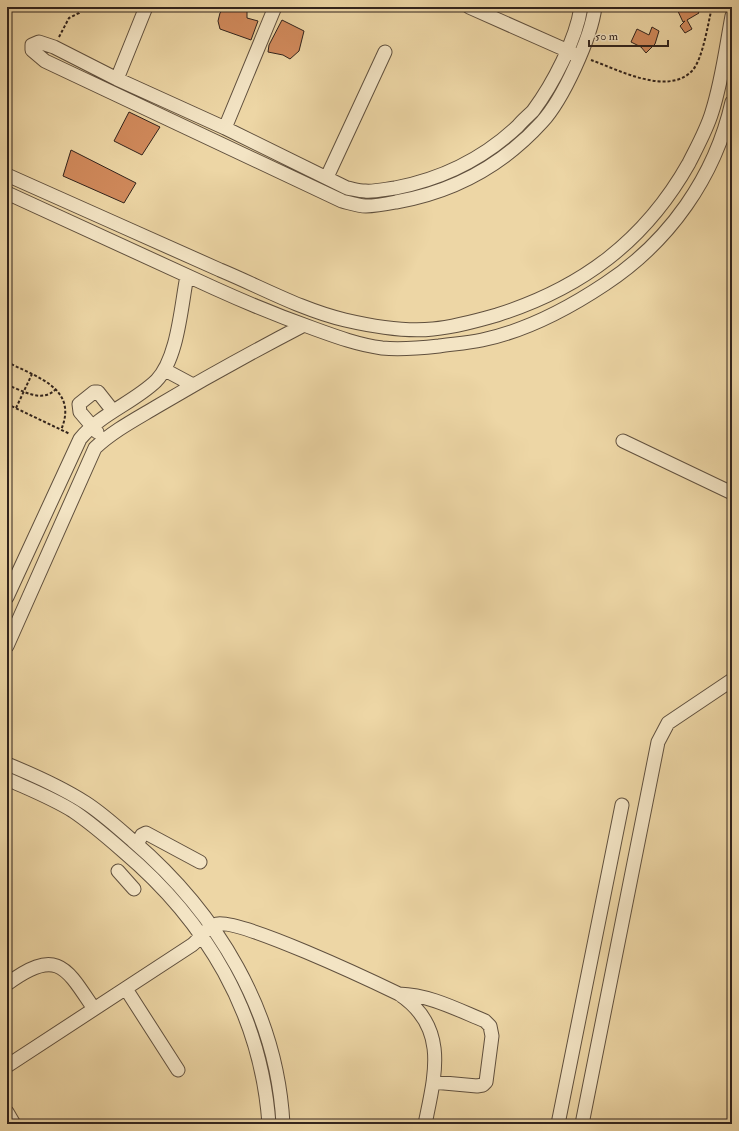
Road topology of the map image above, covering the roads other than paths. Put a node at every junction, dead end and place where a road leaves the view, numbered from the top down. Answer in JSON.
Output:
{"nodes":[{"id":1,"x":146,"y":7,"type":"edge"},
{"id":2,"x":275,"y":7,"type":"edge"},
{"id":3,"x":469,"y":7,"type":"edge"},
{"id":4,"x":581,"y":7,"type":"edge"},
{"id":5,"x":595,"y":7,"type":"edge"},
{"id":6,"x":732,"y":16,"type":"edge"},
{"id":7,"x":567,"y":50,"type":"junction"},
{"id":8,"x":385,"y":52,"type":"dead end"},
{"id":9,"x":580,"y":56,"type":"junction"},
{"id":10,"x":117,"y":79,"type":"junction"},
{"id":11,"x":732,"y":102,"type":"edge"},
{"id":12,"x":225,"y":128,"type":"junction"},
{"id":13,"x":7,"y":175,"type":"edge"},
{"id":14,"x":327,"y":177,"type":"junction"},
{"id":15,"x":7,"y":193,"type":"edge"},
{"id":16,"x":174,"y":249,"type":"junction"},
{"id":17,"x":165,"y":266,"type":"junction"},
{"id":18,"x":187,"y":276,"type":"junction"},
{"id":19,"x":304,"y":325,"type":"junction"},
{"id":20,"x":164,"y":370,"type":"junction"},
{"id":21,"x":193,"y":385,"type":"junction"},
{"id":22,"x":113,"y":411,"type":"junction"},
{"id":23,"x":92,"y":426,"type":"junction"},
{"id":24,"x":104,"y":440,"type":"junction"},
{"id":25,"x":623,"y":441,"type":"dead end"},
{"id":26,"x":732,"y":494,"type":"edge"},
{"id":27,"x":7,"y":597,"type":"edge"},
{"id":28,"x":7,"y":646,"type":"edge"},
{"id":29,"x":732,"y":680,"type":"edge"},
{"id":30,"x":7,"y":764,"type":"edge"},
{"id":31,"x":7,"y":779,"type":"edge"},
{"id":32,"x":622,"y":805,"type":"dead end"},
{"id":33,"x":136,"y":844,"type":"junction"},
{"id":34,"x":200,"y":862,"type":"dead end"},
{"id":35,"x":142,"y":867,"type":"junction"},
{"id":36,"x":118,"y":871,"type":"dead end"},
{"id":37,"x":212,"y":926,"type":"junction"},
{"id":38,"x":202,"y":935,"type":"junction"},
{"id":39,"x":7,"y":984,"type":"edge"},
{"id":40,"x":126,"y":989,"type":"junction"},
{"id":41,"x":399,"y":994,"type":"junction"},
{"id":42,"x":94,"y":1009,"type":"junction"},
{"id":43,"x":7,"y":1066,"type":"edge"},
{"id":44,"x":178,"y":1070,"type":"dead end"},
{"id":45,"x":434,"y":1082,"type":"junction"},
{"id":46,"x":7,"y":1112,"type":"edge"},
{"id":47,"x":14,"y":1124,"type":"edge"},
{"id":48,"x":270,"y":1124,"type":"edge"},
{"id":49,"x":283,"y":1124,"type":"edge"},
{"id":50,"x":425,"y":1124,"type":"edge"},
{"id":51,"x":558,"y":1124,"type":"edge"},
{"id":52,"x":582,"y":1124,"type":"edge"}],
"edges":[{"from":1,"to":10,"type":"street"},
{"from":2,"to":12,"type":"street"},
{"from":3,"to":7,"type":"street"},
{"from":4,"to":7,"type":"street"},
{"from":5,"to":9,"type":"street"},
{"from":6,"to":16,"type":"street"},
{"from":7,"to":9,"type":"street"},
{"from":7,"to":14,"type":"street"},
{"from":8,"to":14,"type":"street"},
{"from":9,"to":10,"type":"street"},
{"from":10,"to":12,"type":"street"},
{"from":11,"to":19,"type":"street"},
{"from":12,"to":14,"type":"street"},
{"from":13,"to":16,"type":"street"},
{"from":15,"to":17,"type":"street"},
{"from":16,"to":17,"type":"street"},
{"from":17,"to":18,"type":"street"},
{"from":18,"to":19,"type":"street"},
{"from":18,"to":20,"type":"street"},
{"from":19,"to":21,"type":"street"},
{"from":20,"to":21,"type":"street"},
{"from":20,"to":22,"type":"street"},
{"from":21,"to":24,"type":"street"},
{"from":22,"to":23,"type":"street"},
{"from":22,"to":23,"type":"street"},
{"from":23,"to":24,"type":"street"},
{"from":23,"to":27,"type":"street"},
{"from":24,"to":28,"type":"street"},
{"from":25,"to":26,"type":"street"},
{"from":29,"to":52,"type":"street"},
{"from":30,"to":33,"type":"street"},
{"from":31,"to":35,"type":"street"},
{"from":32,"to":51,"type":"street"},
{"from":33,"to":34,"type":"street"},
{"from":33,"to":37,"type":"street"},
{"from":35,"to":36,"type":"street"},
{"from":35,"to":38,"type":"street"},
{"from":37,"to":38,"type":"street"},
{"from":37,"to":41,"type":"street"},
{"from":37,"to":49,"type":"street"},
{"from":38,"to":40,"type":"street"},
{"from":38,"to":48,"type":"street"},
{"from":39,"to":42,"type":"street"},
{"from":40,"to":42,"type":"street"},
{"from":40,"to":44,"type":"street"},
{"from":41,"to":45,"type":"street"},
{"from":41,"to":45,"type":"street"},
{"from":42,"to":43,"type":"street"},
{"from":45,"to":50,"type":"street"},
{"from":46,"to":47,"type":"street"}]}
